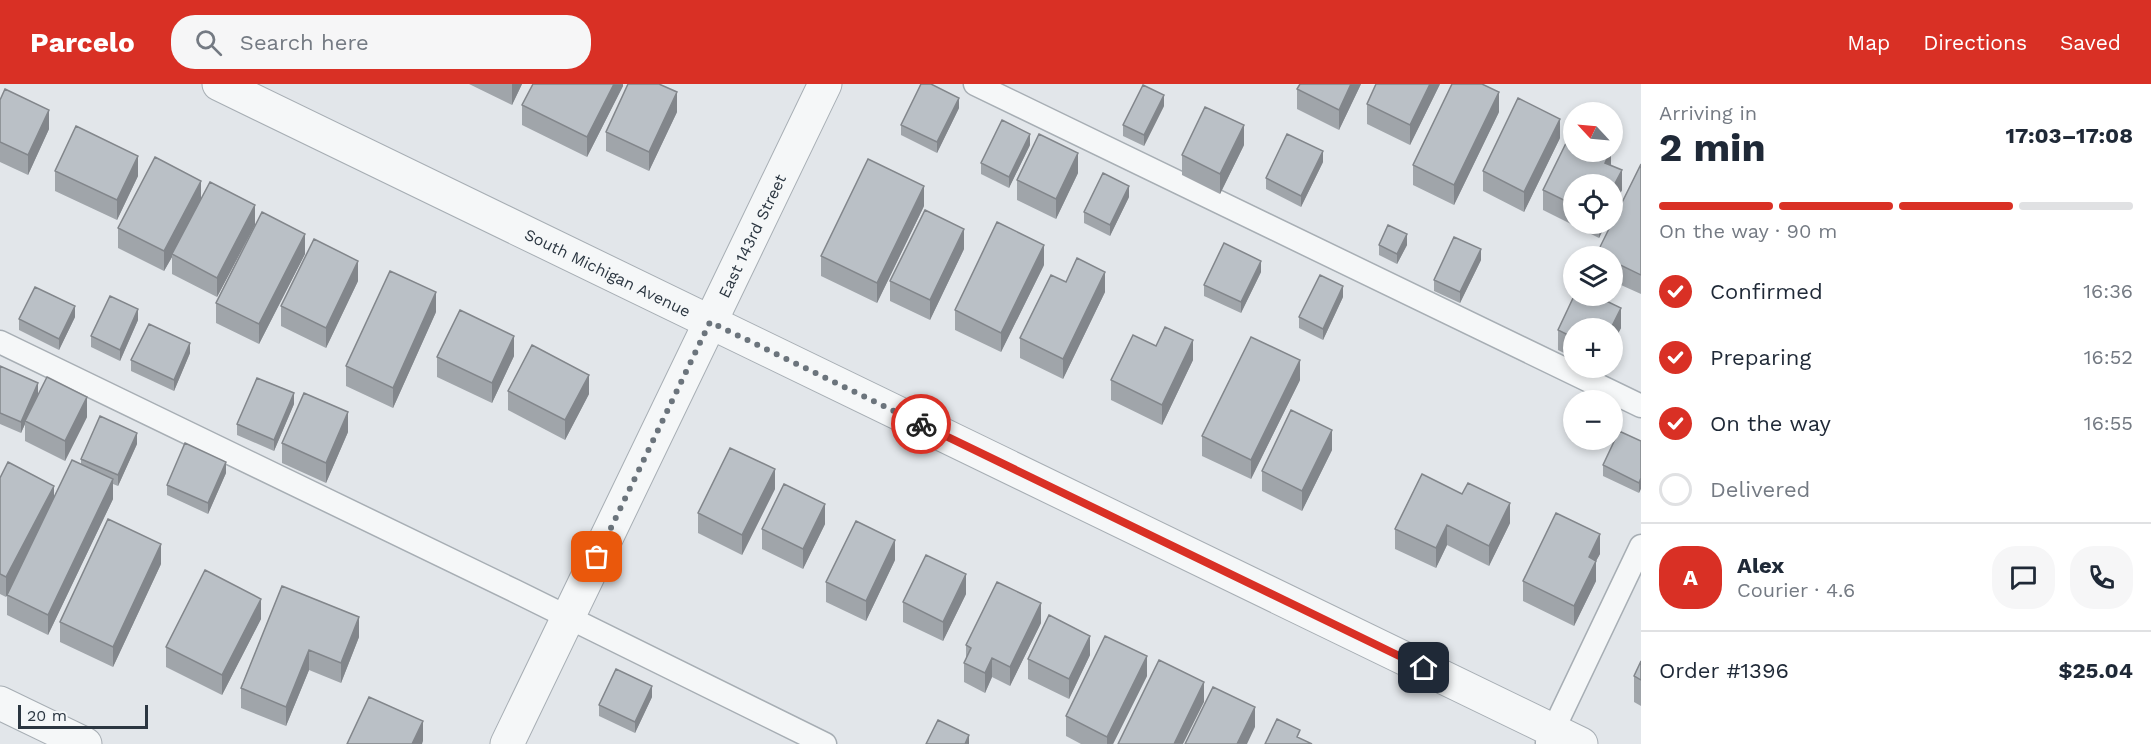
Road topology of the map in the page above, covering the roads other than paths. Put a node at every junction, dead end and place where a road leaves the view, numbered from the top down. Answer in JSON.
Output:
{"nodes":[{"id":1,"x":219,"y":84,"type":"edge"},
{"id":2,"x":825,"y":84,"type":"edge"},
{"id":3,"x":975,"y":84,"type":"edge"},
{"id":4,"x":710,"y":322,"type":"junction"},
{"id":5,"x":0,"y":342,"type":"edge"},
{"id":6,"x":1641,"y":406,"type":"edge"},
{"id":7,"x":1641,"y":546,"type":"edge"},
{"id":8,"x":568,"y":617,"type":"junction"},
{"id":9,"x":0,"y":703,"type":"edge"},
{"id":10,"x":1560,"y":739,"type":"edge"},
{"id":11,"x":85,"y":744,"type":"edge"},
{"id":12,"x":507,"y":744,"type":"edge"},
{"id":13,"x":825,"y":744,"type":"edge"}],
"edges":[{"from":1,"to":4,"type":"street","name":"South Michigan Avenue"},
{"from":2,"to":4,"type":"street","name":"East 143rd Street"},
{"from":3,"to":6,"type":"lane"},
{"from":4,"to":8,"type":"street","name":"East 143rd Street"},
{"from":4,"to":10,"type":"street","name":"South Michigan Avenue"},
{"from":5,"to":8,"type":"lane"},
{"from":7,"to":10,"type":"lane"},
{"from":8,"to":12,"type":"street","name":"East 143rd Street"},
{"from":8,"to":13,"type":"lane"},
{"from":9,"to":11,"type":"street"}]}
